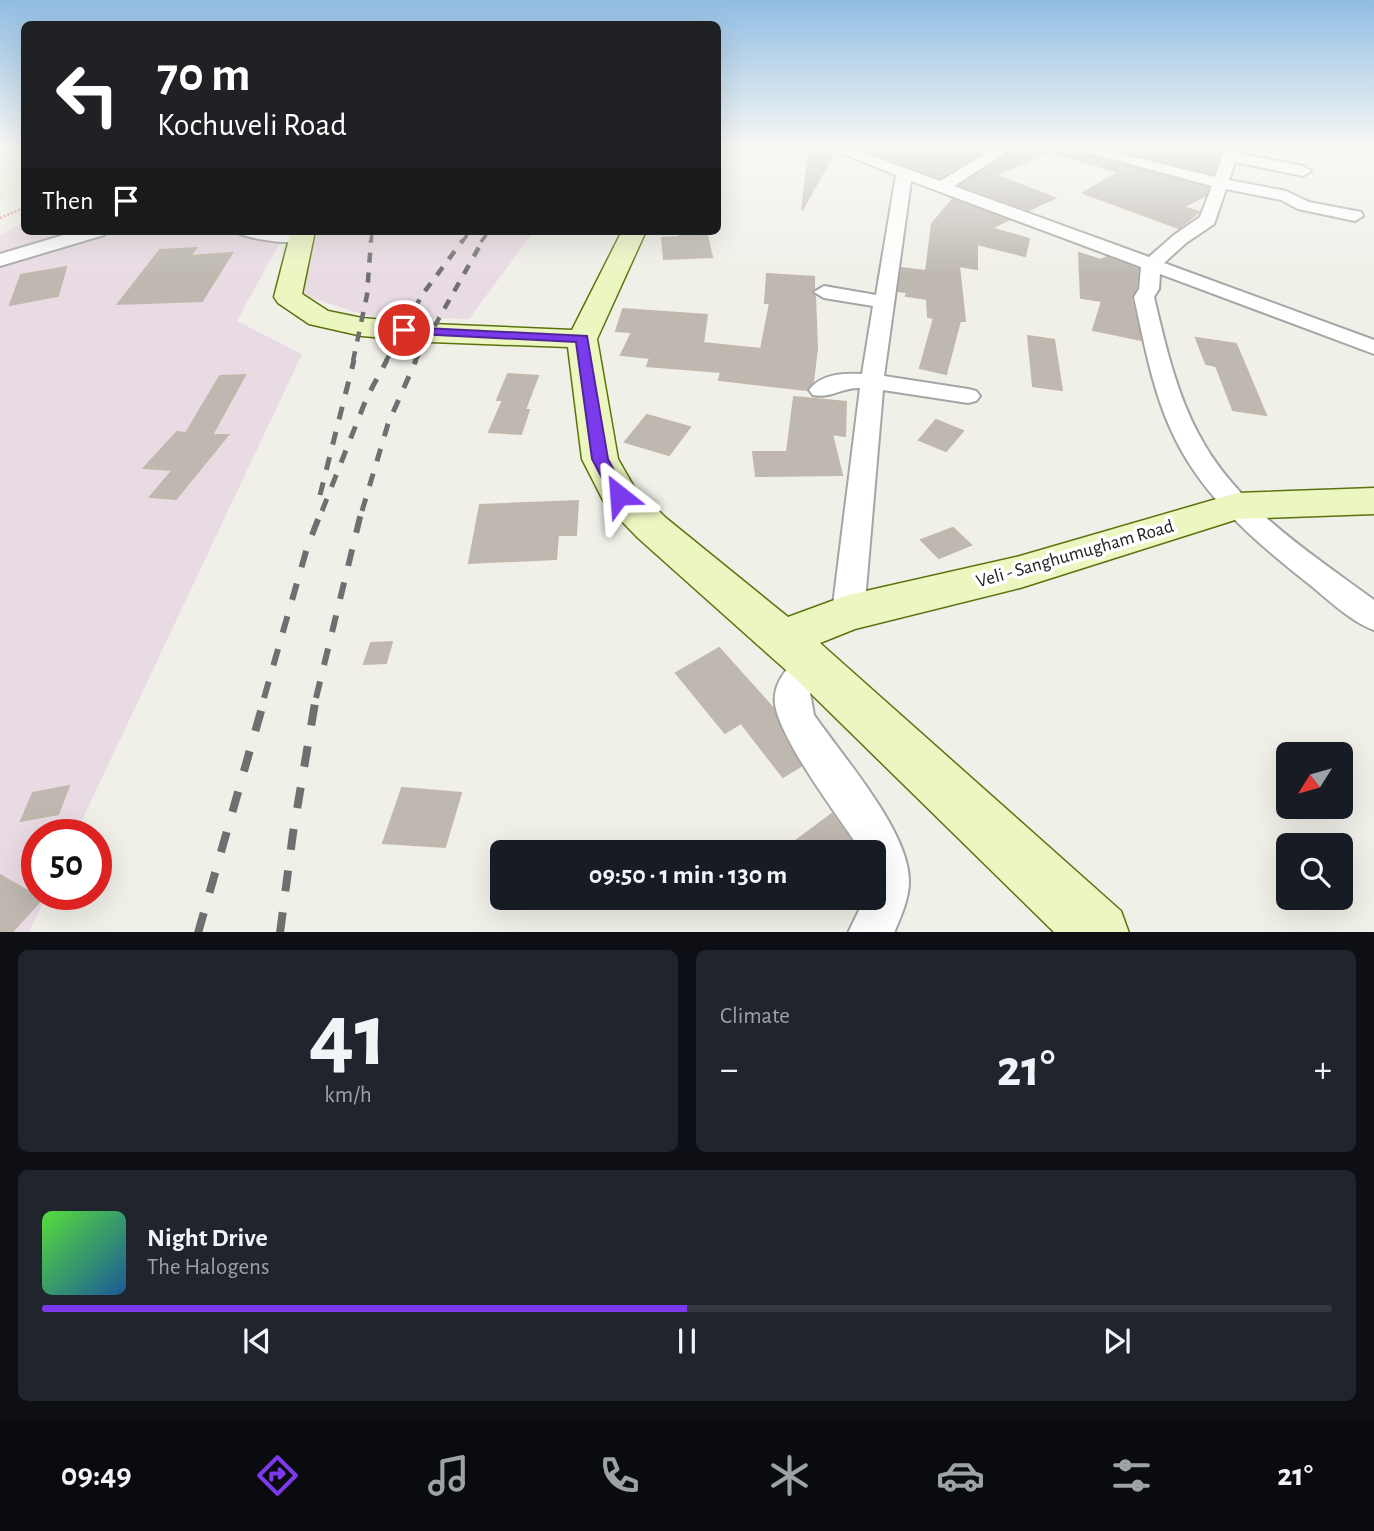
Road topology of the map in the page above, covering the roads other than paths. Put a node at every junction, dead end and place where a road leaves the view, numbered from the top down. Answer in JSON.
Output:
{"nodes":[{"id":1,"x":902,"y":188,"type":"edge"},
{"id":2,"x":941,"y":188,"type":"edge"},
{"id":3,"x":1218,"y":188,"type":"edge"},
{"id":4,"x":1248,"y":188,"type":"edge"},
{"id":5,"x":1304,"y":206,"type":"junction"},
{"id":6,"x":1288,"y":213,"type":"dead end"},
{"id":7,"x":1355,"y":216,"type":"dead end"},
{"id":8,"x":82,"y":235,"type":"edge"},
{"id":9,"x":302,"y":235,"type":"edge"},
{"id":10,"x":632,"y":235,"type":"edge"},
{"id":11,"x":0,"y":260,"type":"edge"},
{"id":12,"x":1151,"y":265,"type":"junction"},
{"id":13,"x":824,"y":292,"type":"dead end"},
{"id":14,"x":884,"y":302,"type":"junction"},
{"id":15,"x":582,"y":339,"type":"junction"},
{"id":16,"x":1374,"y":347,"type":"edge"},
{"id":17,"x":872,"y":381,"type":"junction"},
{"id":18,"x":821,"y":390,"type":"dead end"},
{"id":19,"x":968,"y":396,"type":"dead end"},
{"id":20,"x":1374,"y":501,"type":"edge"},
{"id":21,"x":1237,"y":506,"type":"junction"},
{"id":22,"x":848,"y":613,"type":"junction"},
{"id":23,"x":1374,"y":617,"type":"edge"},
{"id":24,"x":797,"y":651,"type":"junction"},
{"id":25,"x":871,"y":932,"type":"edge"},
{"id":26,"x":1098,"y":932,"type":"edge"}],
"edges":[{"from":1,"to":14,"type":"street"},
{"from":2,"to":12,"type":"street"},
{"from":3,"to":12,"type":"street"},
{"from":4,"to":5,"type":"street"},
{"from":5,"to":6,"type":"street"},
{"from":5,"to":7,"type":"street"},
{"from":8,"to":11,"type":"street"},
{"from":9,"to":15,"type":"main road"},
{"from":10,"to":15,"type":"main road"},
{"from":12,"to":16,"type":"street"},
{"from":12,"to":21,"type":"street"},
{"from":13,"to":14,"type":"street"},
{"from":14,"to":17,"type":"street"},
{"from":15,"to":24,"type":"main road"},
{"from":17,"to":18,"type":"street"},
{"from":17,"to":19,"type":"street"},
{"from":17,"to":22,"type":"street"},
{"from":20,"to":21,"type":"main road","name":"Veli - Sanghumugham Road"},
{"from":21,"to":22,"type":"main road","name":"Veli - Sanghumugham Road"},
{"from":21,"to":23,"type":"street"},
{"from":22,"to":24,"type":"main road","name":"Veli - Sanghumugham Road"},
{"from":24,"to":25,"type":"street"},
{"from":24,"to":26,"type":"main road"}]}
